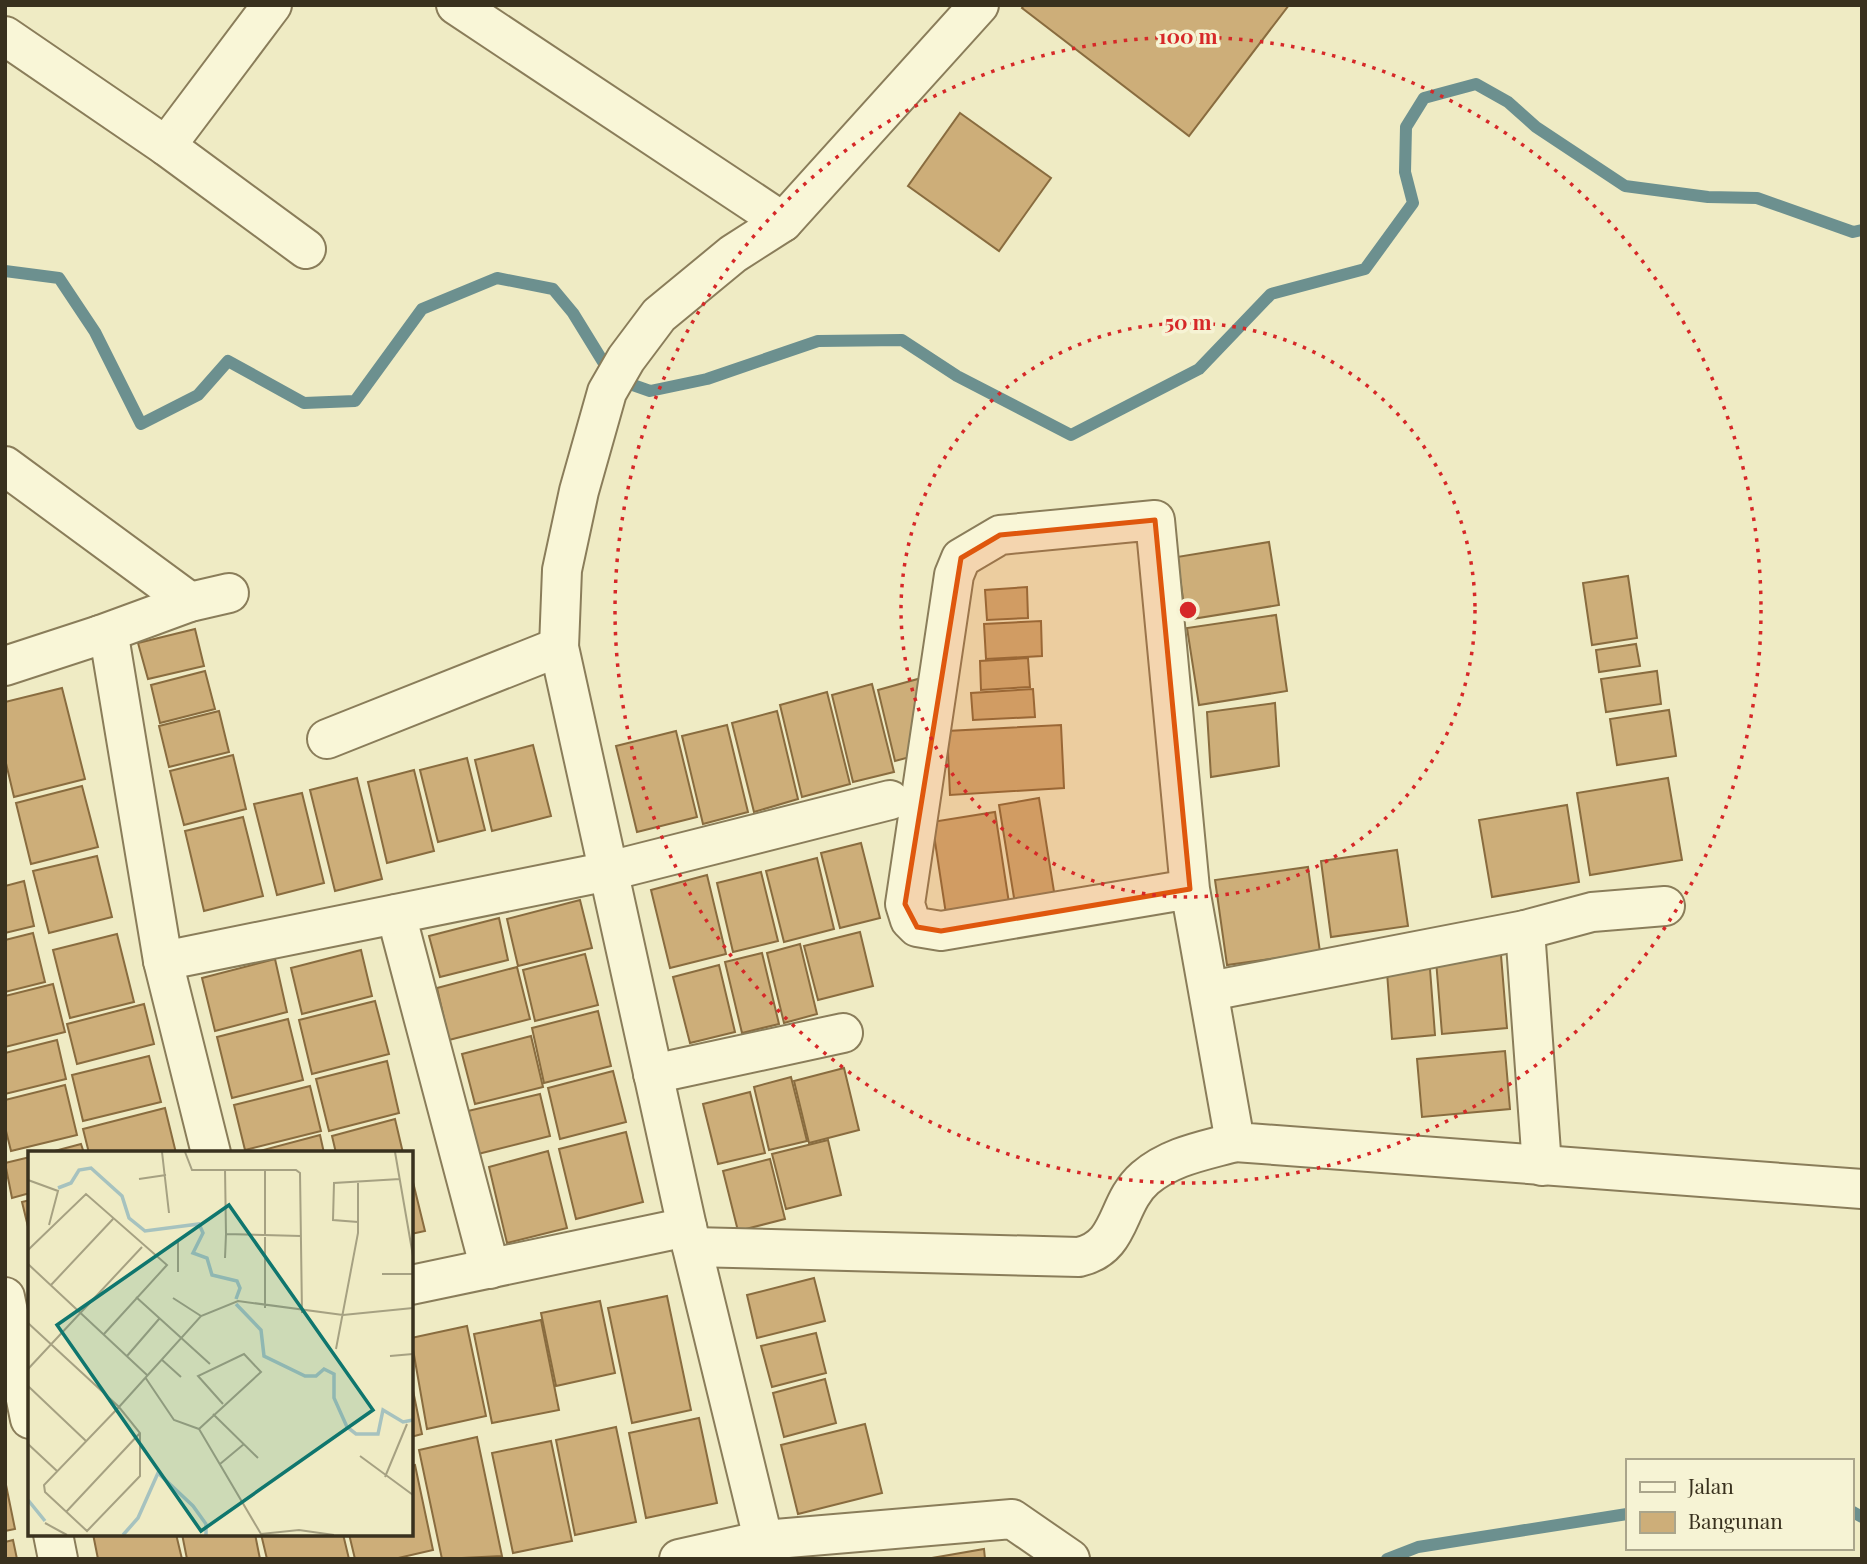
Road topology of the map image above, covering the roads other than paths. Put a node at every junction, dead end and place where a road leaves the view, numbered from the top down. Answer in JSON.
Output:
{"nodes":[{"id":1,"x":272,"y":5,"type":"edge"},
{"id":2,"x":456,"y":5,"type":"edge"},
{"id":3,"x":966,"y":10,"type":"edge"},
{"id":4,"x":5,"y":36,"type":"edge"},
{"id":5,"x":166,"y":146,"type":"junction"},
{"id":6,"x":783,"y":222,"type":"junction"},
{"id":7,"x":306,"y":250,"type":"dead end"},
{"id":8,"x":5,"y":466,"type":"edge"},
{"id":9,"x":229,"y":593,"type":"dead end"},
{"id":10,"x":190,"y":602,"type":"junction"},
{"id":11,"x":100,"y":635,"type":"junction"},
{"id":12,"x":559,"y":646,"type":"junction"},
{"id":13,"x":5,"y":666,"type":"edge"},
{"id":14,"x":327,"y":739,"type":"dead end"},
{"id":15,"x":890,"y":800,"type":"dead end"},
{"id":16,"x":609,"y":871,"type":"junction"},
{"id":17,"x":1190,"y":889,"type":"junction"},
{"id":18,"x":1665,"y":906,"type":"dead end"},
{"id":19,"x":396,"y":914,"type":"junction"},
{"id":20,"x":1525,"y":930,"type":"junction"},
{"id":21,"x":163,"y":961,"type":"junction"},
{"id":22,"x":1210,"y":991,"type":"junction"},
{"id":23,"x":843,"y":1033,"type":"dead end"},
{"id":24,"x":653,"y":1074,"type":"junction"},
{"id":25,"x":1235,"y":1142,"type":"junction"},
{"id":26,"x":210,"y":1151,"type":"edge"},
{"id":27,"x":1542,"y":1166,"type":"junction"},
{"id":28,"x":1862,"y":1189,"type":"edge"},
{"id":29,"x":689,"y":1237,"type":"junction"},
{"id":30,"x":490,"y":1269,"type":"junction"},
{"id":31,"x":413,"y":1285,"type":"edge"},
{"id":32,"x":5,"y":1297,"type":"edge"},
{"id":33,"x":19,"y":1375,"type":"edge"},
{"id":34,"x":28,"y":1411,"type":"edge"},
{"id":35,"x":1012,"y":1519,"type":"junction"},
{"id":36,"x":53,"y":1536,"type":"edge"},
{"id":37,"x":766,"y":1549,"type":"edge"},
{"id":38,"x":58,"y":1559,"type":"edge"},
{"id":39,"x":679,"y":1559,"type":"edge"},
{"id":40,"x":1021,"y":1559,"type":"edge"},
{"id":41,"x":1070,"y":1559,"type":"edge"}],
"edges":[{"from":1,"to":5,"type":"street"},
{"from":2,"to":6,"type":"street"},
{"from":3,"to":6,"type":"street"},
{"from":4,"to":5,"type":"street"},
{"from":5,"to":7,"type":"street"},
{"from":6,"to":12,"type":"street"},
{"from":8,"to":10,"type":"street"},
{"from":9,"to":10,"type":"street"},
{"from":10,"to":11,"type":"street"},
{"from":11,"to":13,"type":"street"},
{"from":11,"to":21,"type":"street"},
{"from":12,"to":14,"type":"street"},
{"from":12,"to":16,"type":"street"},
{"from":15,"to":16,"type":"street"},
{"from":16,"to":19,"type":"street"},
{"from":16,"to":24,"type":"street"},
{"from":17,"to":17,"type":"street"},
{"from":17,"to":22,"type":"street"},
{"from":18,"to":20,"type":"street"},
{"from":19,"to":21,"type":"street"},
{"from":19,"to":30,"type":"street"},
{"from":20,"to":22,"type":"street"},
{"from":20,"to":27,"type":"street"},
{"from":21,"to":26,"type":"street"},
{"from":22,"to":25,"type":"street"},
{"from":23,"to":24,"type":"street"},
{"from":24,"to":29,"type":"street"},
{"from":25,"to":27,"type":"street"},
{"from":25,"to":29,"type":"street"},
{"from":27,"to":28,"type":"street"},
{"from":29,"to":30,"type":"street"},
{"from":29,"to":37,"type":"street"},
{"from":30,"to":31,"type":"street"},
{"from":32,"to":33,"type":"street"},
{"from":33,"to":34,"type":"street"},
{"from":35,"to":37,"type":"street"},
{"from":35,"to":40,"type":"street"},
{"from":35,"to":41,"type":"street"},
{"from":36,"to":38,"type":"street"},
{"from":37,"to":39,"type":"street"}]}
